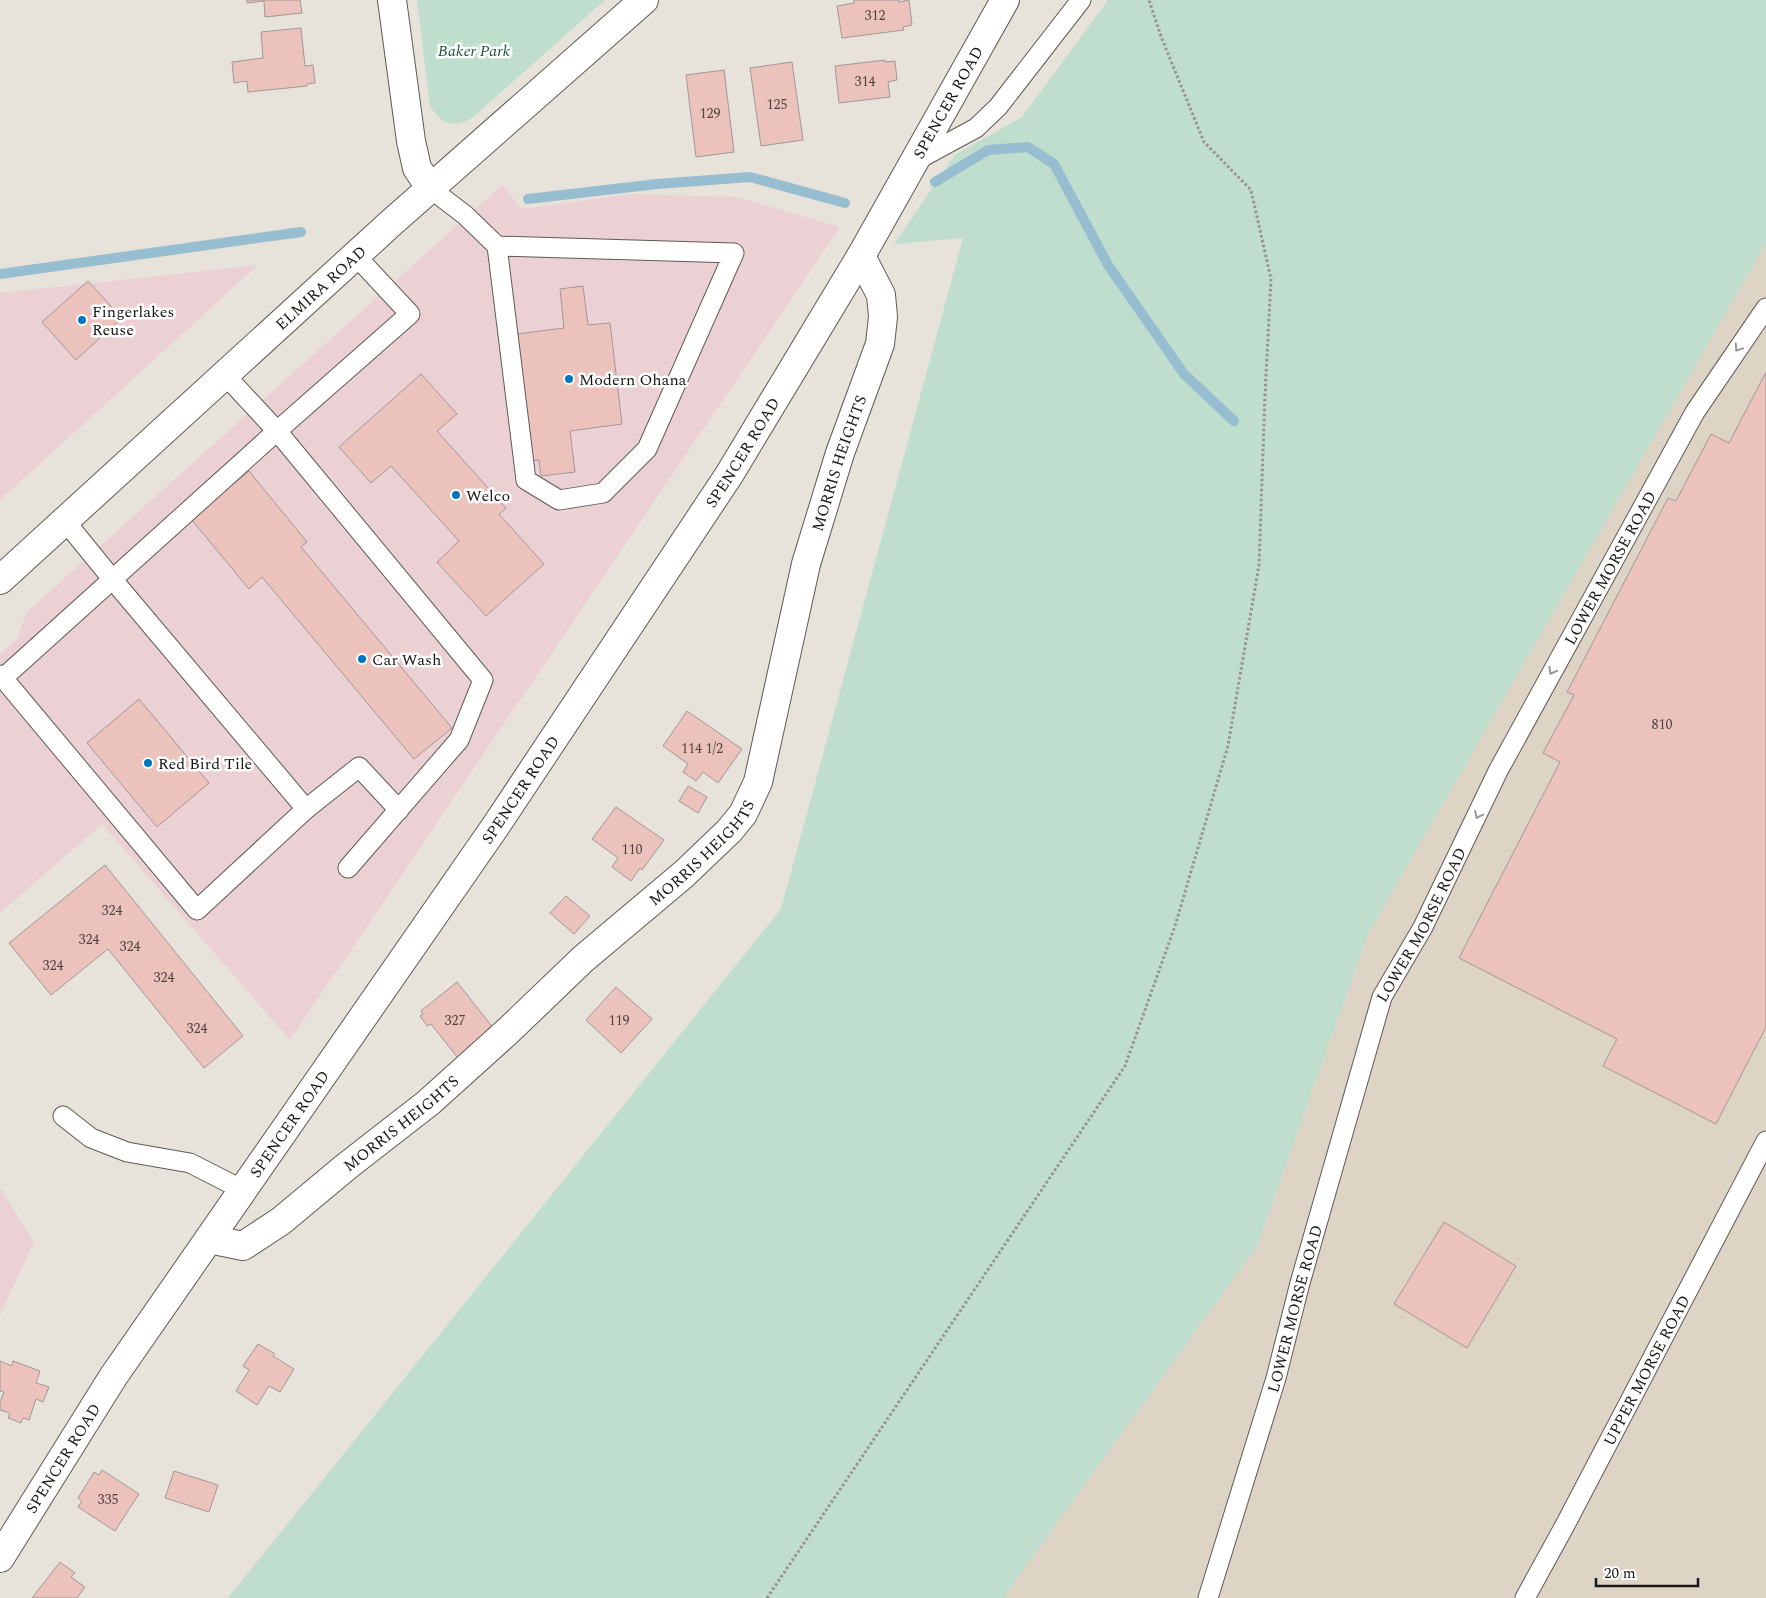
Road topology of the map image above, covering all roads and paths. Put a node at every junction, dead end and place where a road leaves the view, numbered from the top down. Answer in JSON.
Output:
{"nodes":[{"id":1,"x":392,"y":0,"type":"edge"},
{"id":2,"x":644,"y":0,"type":"edge"},
{"id":3,"x":1005,"y":0,"type":"edge"},
{"id":4,"x":1081,"y":0,"type":"edge"},
{"id":5,"x":1149,"y":0,"type":"edge"},
{"id":6,"x":912,"y":163,"type":"junction"},
{"id":7,"x":431,"y":189,"type":"junction"},
{"id":8,"x":497,"y":246,"type":"junction"},
{"id":9,"x":356,"y":256,"type":"junction"},
{"id":10,"x":861,"y":256,"type":"junction"},
{"id":11,"x":1766,"y":308,"type":"edge"},
{"id":12,"x":225,"y":375,"type":"junction"},
{"id":13,"x":277,"y":431,"type":"junction"},
{"id":14,"x":65,"y":521,"type":"junction"},
{"id":15,"x":0,"y":580,"type":"edge"},
{"id":16,"x":112,"y":580,"type":"junction"},
{"id":17,"x":2,"y":677,"type":"edge"},
{"id":18,"x":306,"y":809,"type":"junction"},
{"id":19,"x":399,"y":810,"type":"junction"},
{"id":20,"x":348,"y":868,"type":"dead end"},
{"id":21,"x":63,"y":1116,"type":"dead end"},
{"id":22,"x":1766,"y":1141,"type":"edge"},
{"id":23,"x":243,"y":1190,"type":"junction"},
{"id":24,"x":209,"y":1239,"type":"junction"},
{"id":25,"x":0,"y":1558,"type":"edge"},
{"id":26,"x":767,"y":1598,"type":"edge"},
{"id":27,"x":1208,"y":1598,"type":"edge"},
{"id":28,"x":1525,"y":1598,"type":"edge"}],
"edges":[{"from":1,"to":7,"type":"street"},
{"from":2,"to":7,"type":"street","name":"ELMIRA ROAD"},
{"from":3,"to":6,"type":"street","name":"SPENCER ROAD"},
{"from":4,"to":6,"type":"lane"},
{"from":5,"to":26,"type":"path"},
{"from":6,"to":10,"type":"street","name":"SPENCER ROAD"},
{"from":7,"to":8,"type":"lane"},
{"from":7,"to":9,"type":"street","name":"ELMIRA ROAD"},
{"from":8,"to":8,"type":"lane"},
{"from":9,"to":12,"type":"street","name":"ELMIRA ROAD"},
{"from":9,"to":13,"type":"lane"},
{"from":10,"to":23,"type":"street","name":"SPENCER ROAD"},
{"from":10,"to":24,"type":"street","name":"MORRIS HEIGHTS"},
{"from":11,"to":27,"type":"lane","name":"LOWER MORSE ROAD","one_way":true},
{"from":12,"to":13,"type":"lane"},
{"from":12,"to":14,"type":"street","name":"ELMIRA ROAD"},
{"from":13,"to":16,"type":"lane"},
{"from":13,"to":19,"type":"lane"},
{"from":14,"to":15,"type":"street","name":"ELMIRA ROAD"},
{"from":14,"to":16,"type":"lane"},
{"from":16,"to":17,"type":"lane"},
{"from":16,"to":18,"type":"lane"},
{"from":17,"to":18,"type":"lane"},
{"from":18,"to":19,"type":"lane"},
{"from":19,"to":20,"type":"lane"},
{"from":21,"to":23,"type":"lane"},
{"from":22,"to":28,"type":"lane","name":"UPPER MORSE ROAD"},
{"from":23,"to":24,"type":"street","name":"SPENCER ROAD"},
{"from":24,"to":25,"type":"street","name":"SPENCER ROAD"}]}
